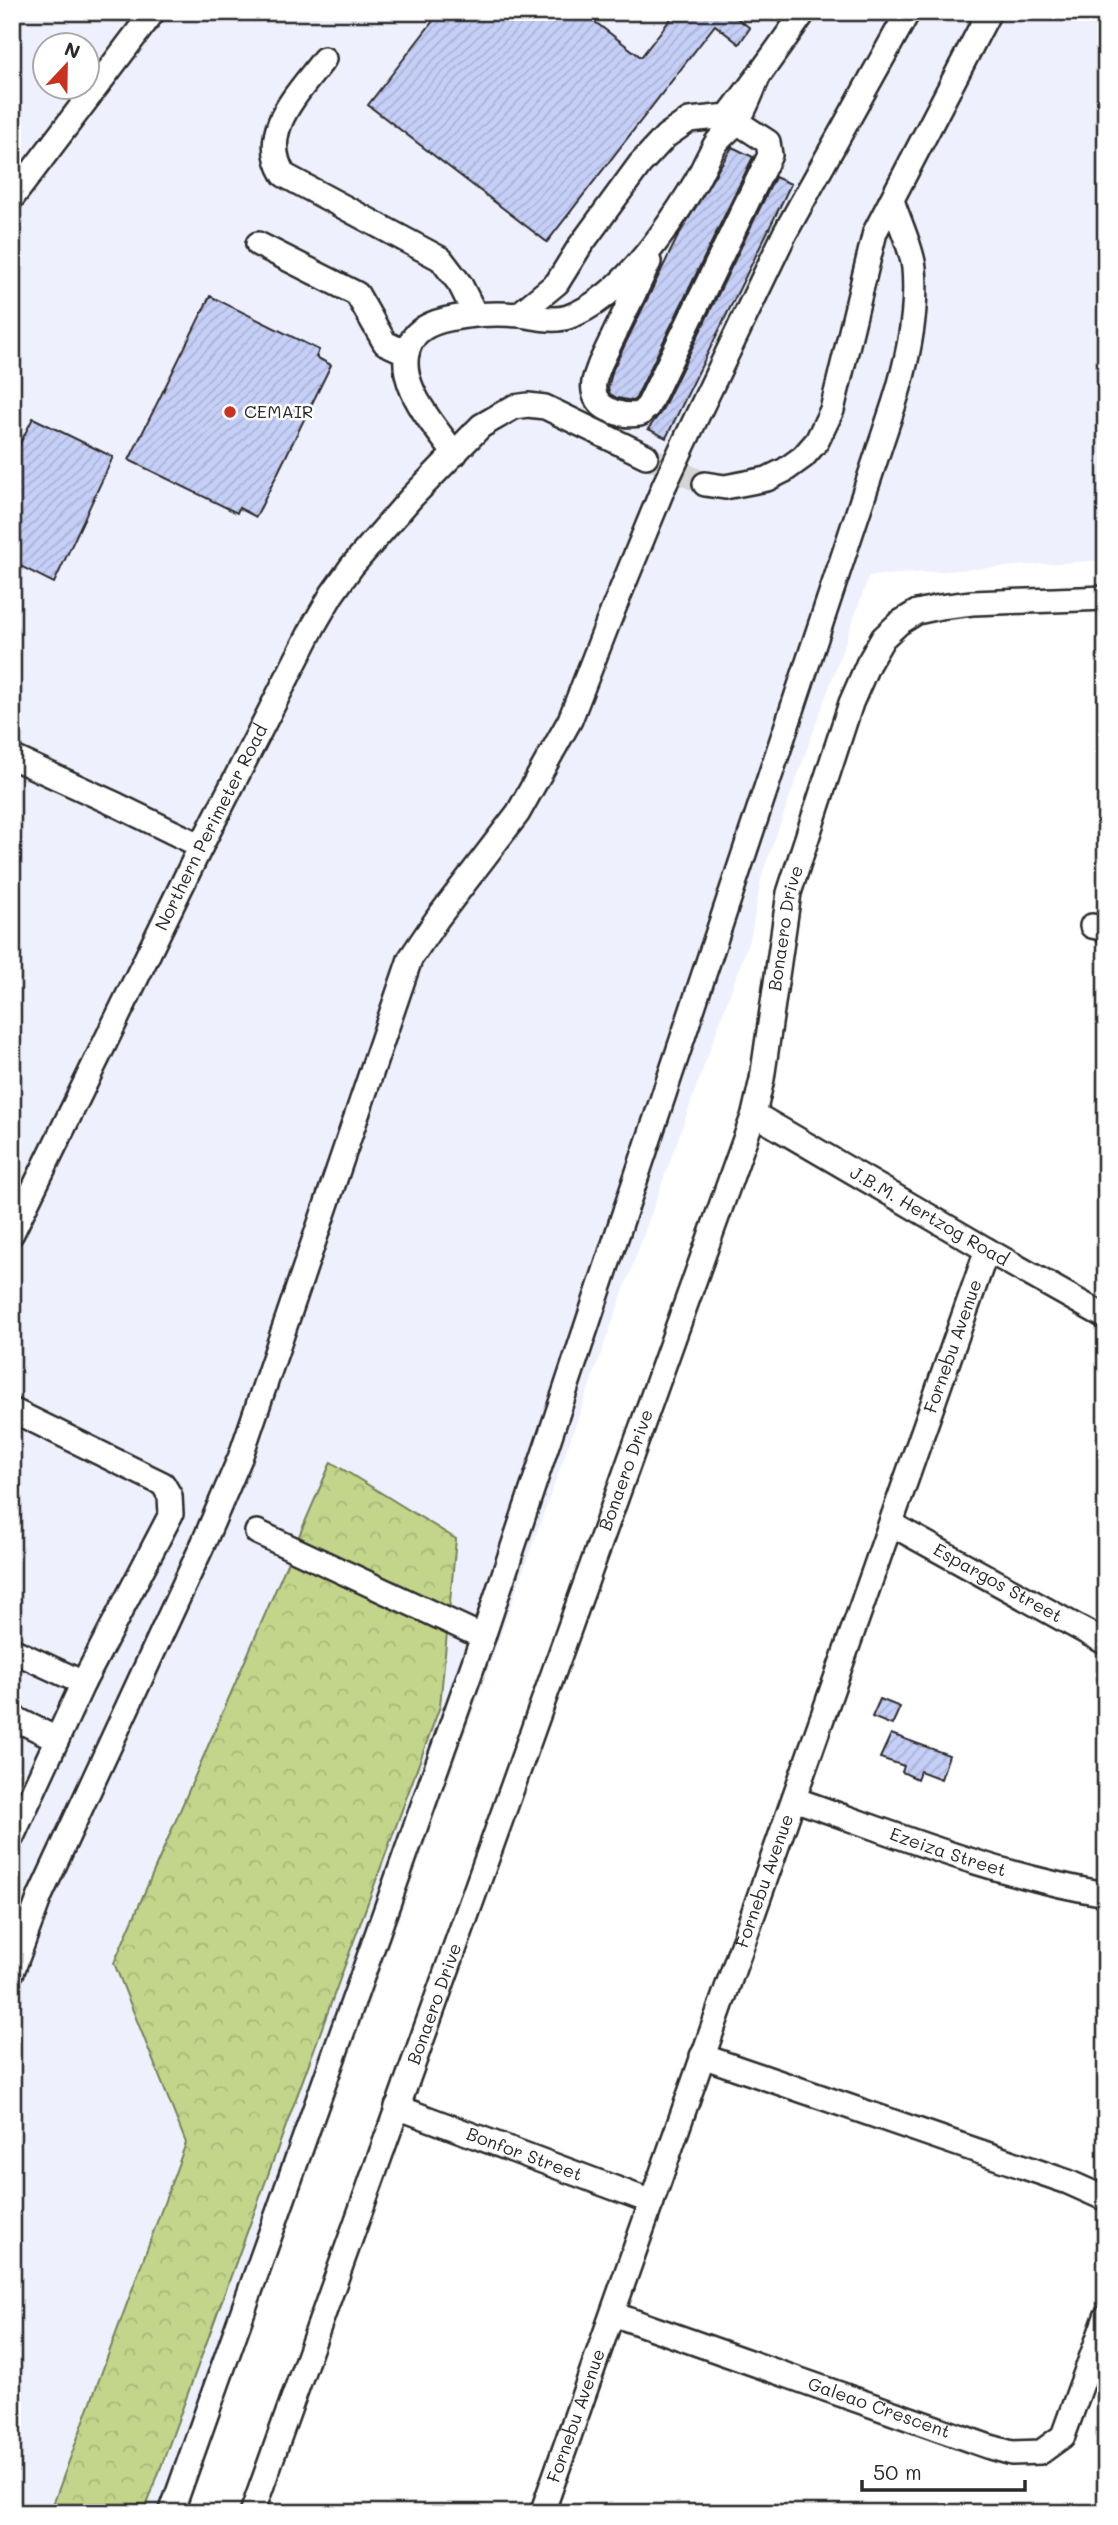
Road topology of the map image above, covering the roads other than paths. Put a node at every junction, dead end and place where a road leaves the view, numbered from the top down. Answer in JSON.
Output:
{"nodes":[{"id":1,"x":153,"y":12,"type":"edge"},
{"id":2,"x":804,"y":12,"type":"edge"},
{"id":3,"x":908,"y":12,"type":"edge"},
{"id":4,"x":989,"y":12,"type":"edge"},
{"id":5,"x":324,"y":59,"type":"dead end"},
{"id":6,"x":732,"y":119,"type":"junction"},
{"id":7,"x":12,"y":198,"type":"edge"},
{"id":8,"x":891,"y":200,"type":"junction"},
{"id":9,"x":655,"y":243,"type":"junction"},
{"id":10,"x":258,"y":244,"type":"dead end"},
{"id":11,"x":475,"y":314,"type":"junction"},
{"id":12,"x":518,"y":315,"type":"junction"},
{"id":13,"x":407,"y":353,"type":"junction"},
{"id":14,"x":455,"y":454,"type":"junction"},
{"id":15,"x":646,"y":456,"type":"tunnel mouth"},
{"id":16,"x":705,"y":484,"type":"tunnel mouth"},
{"id":17,"x":1106,"y":598,"type":"edge"},
{"id":18,"x":12,"y":757,"type":"edge"},
{"id":19,"x":201,"y":846,"type":"junction"},
{"id":20,"x":754,"y":1114,"type":"junction"},
{"id":21,"x":12,"y":1233,"type":"edge"},
{"id":22,"x":988,"y":1251,"type":"junction"},
{"id":23,"x":1106,"y":1317,"type":"edge"},
{"id":24,"x":12,"y":1409,"type":"edge"},
{"id":25,"x":891,"y":1524,"type":"junction"},
{"id":26,"x":257,"y":1532,"type":"dead end"},
{"id":27,"x":482,"y":1637,"type":"junction"},
{"id":28,"x":1106,"y":1643,"type":"edge"},
{"id":29,"x":12,"y":1650,"type":"edge"},
{"id":30,"x":83,"y":1683,"type":"junction"},
{"id":31,"x":12,"y":1717,"type":"edge"},
{"id":32,"x":57,"y":1739,"type":"junction"},
{"id":33,"x":22,"y":1788,"type":"edge"},
{"id":34,"x":794,"y":1799,"type":"junction"},
{"id":35,"x":12,"y":1837,"type":"edge"},
{"id":36,"x":1106,"y":1894,"type":"edge"},
{"id":37,"x":12,"y":1972,"type":"edge"},
{"id":38,"x":702,"y":2056,"type":"junction"},
{"id":39,"x":397,"y":2107,"type":"junction"},
{"id":40,"x":1106,"y":2199,"type":"edge"},
{"id":41,"x":652,"y":2202,"type":"junction"},
{"id":42,"x":612,"y":2314,"type":"junction"},
{"id":43,"x":1106,"y":2317,"type":"edge"},
{"id":44,"x":171,"y":2513,"type":"edge"},
{"id":45,"x":252,"y":2513,"type":"edge"},
{"id":46,"x":542,"y":2513,"type":"edge"}],
"edges":[{"from":1,"to":7,"type":"street"},
{"from":2,"to":6,"type":"street"},
{"from":3,"to":37,"type":"street","bridge":true},
{"from":4,"to":8,"type":"street"},
{"from":5,"to":11,"type":"street"},
{"from":6,"to":9,"type":"street"},
{"from":6,"to":9,"type":"street"},
{"from":6,"to":12,"type":"street"},
{"from":8,"to":16,"type":"street"},
{"from":8,"to":27,"type":"street"},
{"from":9,"to":12,"type":"street"},
{"from":10,"to":13,"type":"street"},
{"from":11,"to":12,"type":"street"},
{"from":11,"to":13,"type":"street"},
{"from":13,"to":14,"type":"street"},
{"from":14,"to":15,"type":"street","name":"Northern Perimeter Road"},
{"from":14,"to":19,"type":"street","name":"Northern Perimeter Road"},
{"from":17,"to":20,"type":"street","name":"Bonaero Drive"},
{"from":18,"to":19,"type":"street"},
{"from":19,"to":21,"type":"street","name":"Northern Perimeter Road"},
{"from":20,"to":22,"type":"street","name":"J.B.M. Hertzog Road"},
{"from":20,"to":39,"type":"street","name":"Bonaero Drive"},
{"from":22,"to":23,"type":"street","name":"J.B.M. Hertzog Road"},
{"from":22,"to":25,"type":"street","name":"Fornebu Avenue"},
{"from":24,"to":30,"type":"street"},
{"from":25,"to":28,"type":"street","name":"Espargos Street"},
{"from":25,"to":34,"type":"street","name":"Fornebu Avenue"},
{"from":26,"to":27,"type":"street"},
{"from":27,"to":44,"type":"street"},
{"from":29,"to":30,"type":"street"},
{"from":30,"to":32,"type":"street"},
{"from":31,"to":32,"type":"street"},
{"from":32,"to":33,"type":"street"},
{"from":33,"to":35,"type":"street"},
{"from":34,"to":36,"type":"street","name":"Ezeiza Street"},
{"from":34,"to":38,"type":"street","name":"Fornebu Avenue"},
{"from":38,"to":40,"type":"street"},
{"from":38,"to":41,"type":"street","name":"Fornebu Avenue"},
{"from":39,"to":41,"type":"street","name":"Bonfor Street"},
{"from":39,"to":45,"type":"street","name":"Bonaero Drive"},
{"from":41,"to":42,"type":"street","name":"Fornebu Avenue"},
{"from":42,"to":43,"type":"street","name":"Galeao Crescent"},
{"from":42,"to":46,"type":"street","name":"Fornebu Avenue"}]}
